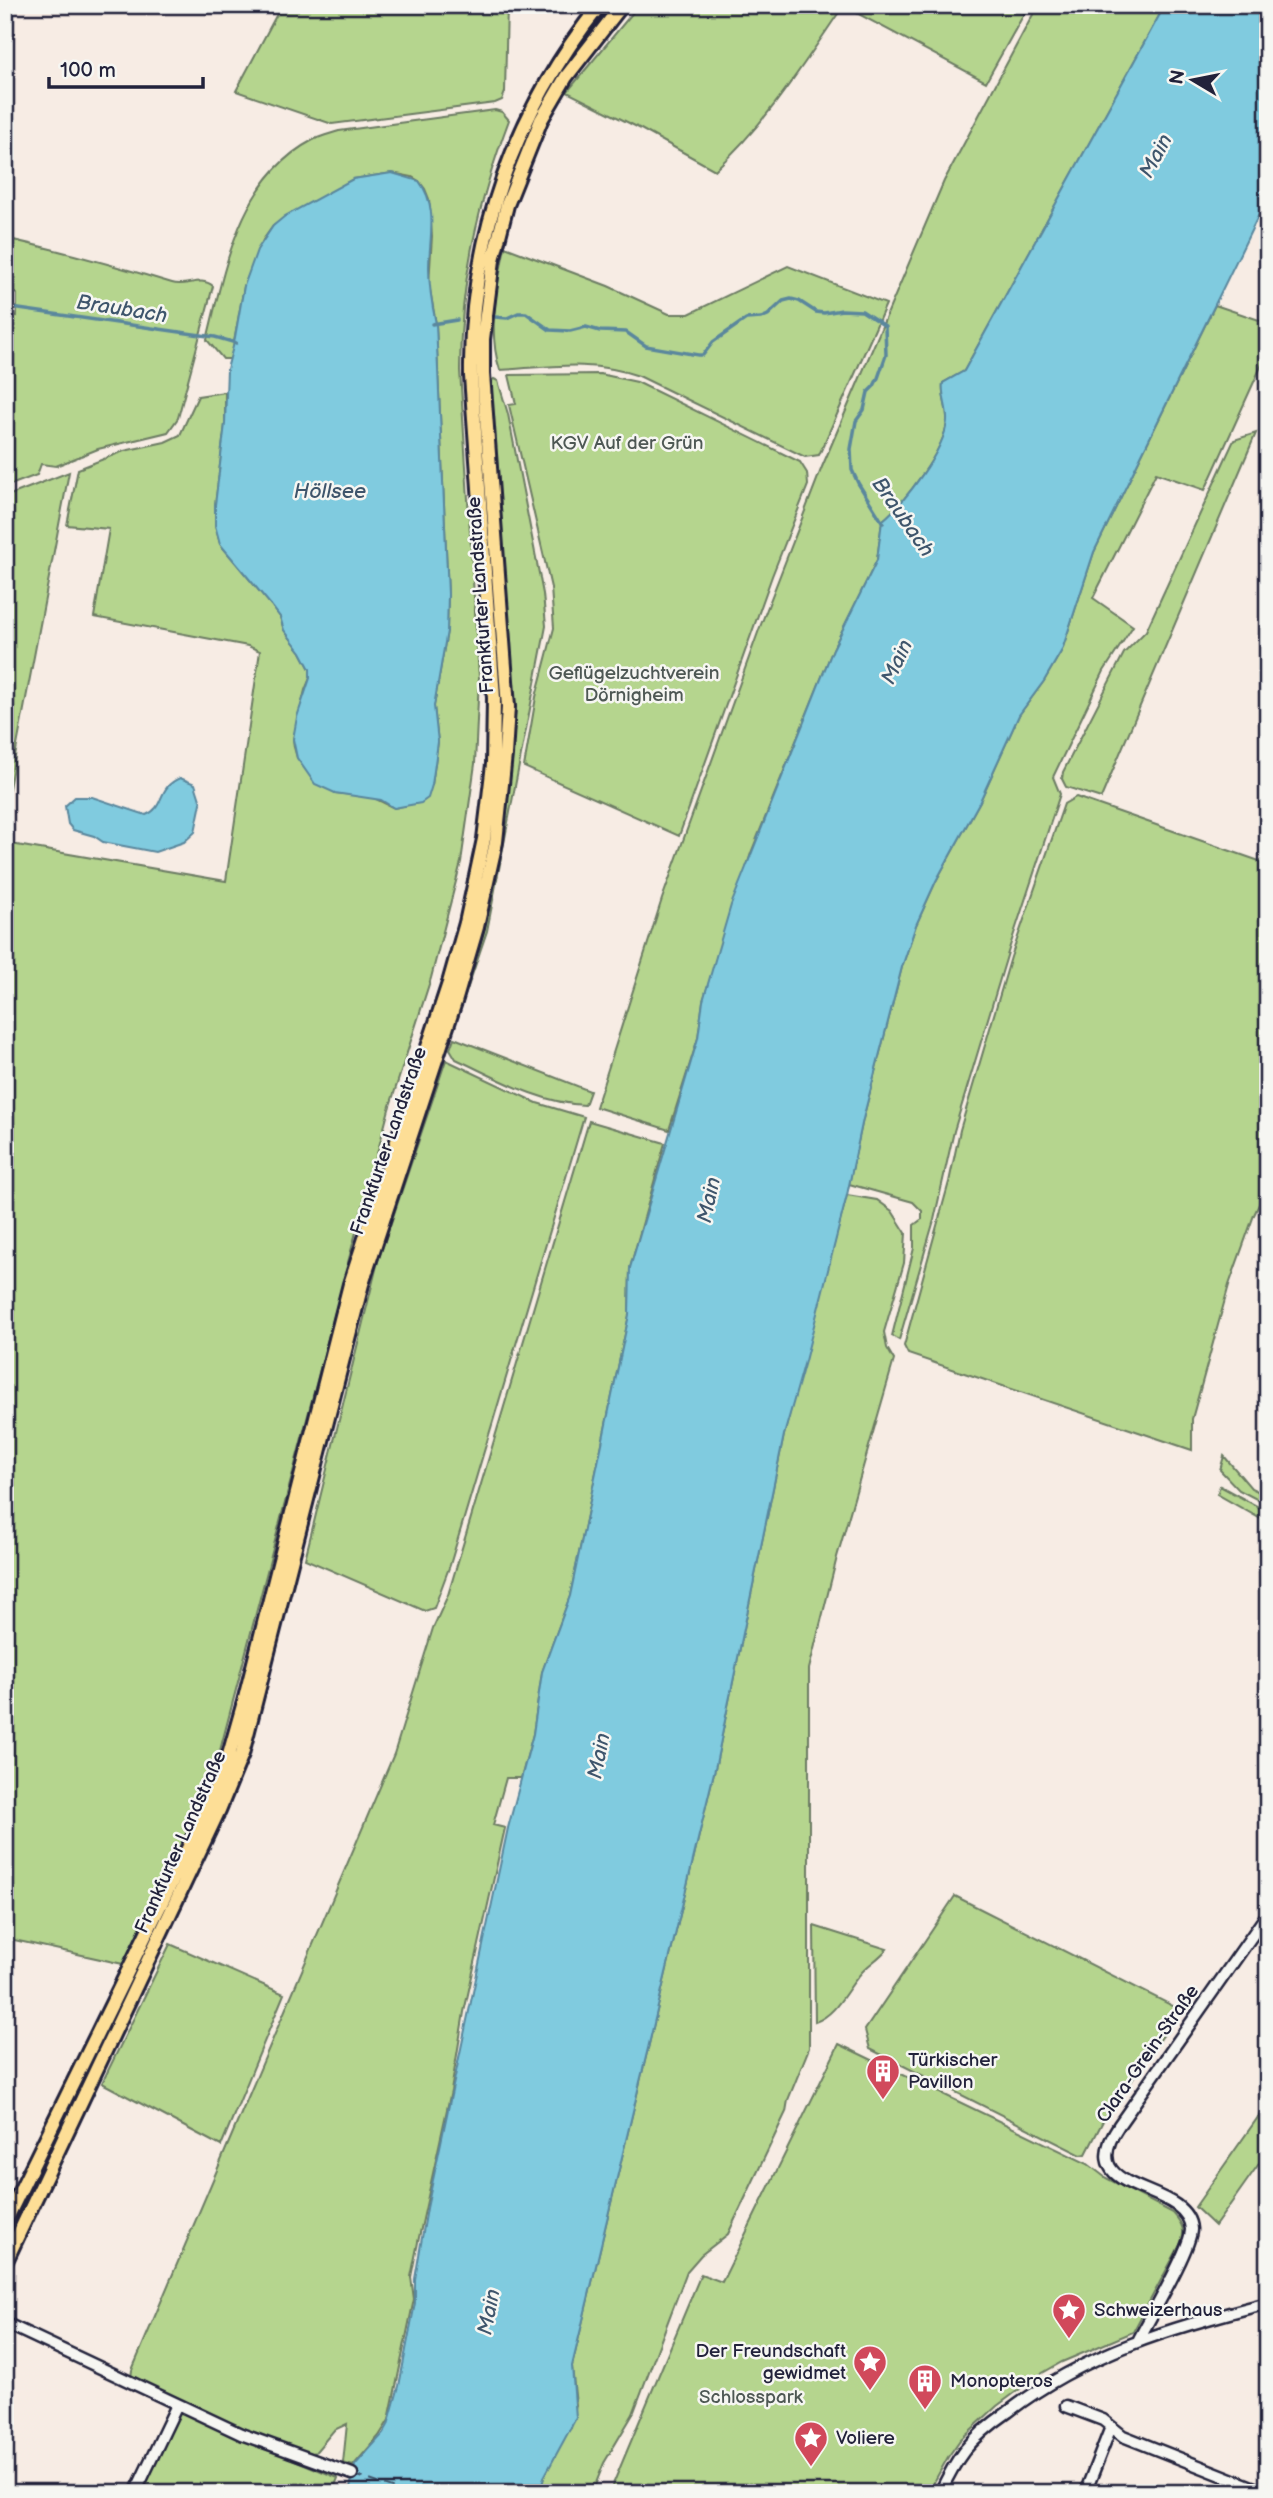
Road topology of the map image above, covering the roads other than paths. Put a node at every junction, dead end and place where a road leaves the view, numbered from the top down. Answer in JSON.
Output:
{"nodes":[{"id":1,"x":600,"y":5,"type":"edge"},
{"id":2,"x":622,"y":5,"type":"edge"},
{"id":3,"x":1268,"y":1913,"type":"edge"},
{"id":4,"x":5,"y":2222,"type":"edge"},
{"id":5,"x":5,"y":2263,"type":"edge"},
{"id":6,"x":1268,"y":2303,"type":"edge"},
{"id":7,"x":5,"y":2323,"type":"edge"},
{"id":8,"x":1138,"y":2341,"type":"junction"},
{"id":9,"x":177,"y":2405,"type":"junction"},
{"id":10,"x":1066,"y":2406,"type":"dead end"},
{"id":11,"x":1111,"y":2427,"type":"junction"},
{"id":12,"x":352,"y":2474,"type":"dead end"},
{"id":13,"x":135,"y":2493,"type":"edge"},
{"id":14,"x":940,"y":2493,"type":"edge"},
{"id":15,"x":1085,"y":2493,"type":"edge"},
{"id":16,"x":1267,"y":2493,"type":"edge"}],
"edges":[{"from":1,"to":4,"type":"main road","name":"Frankfurter Landstraße"},
{"from":2,"to":5,"type":"main road","name":"Frankfurter Landstraße"},
{"from":3,"to":8,"type":"street","name":"Clara-Grein-Straße"},
{"from":6,"to":8,"type":"street"},
{"from":7,"to":9,"type":"street"},
{"from":8,"to":14,"type":"street"},
{"from":9,"to":12,"type":"street"},
{"from":9,"to":13,"type":"street"},
{"from":10,"to":11,"type":"street"},
{"from":11,"to":15,"type":"street"},
{"from":11,"to":16,"type":"street"}]}
